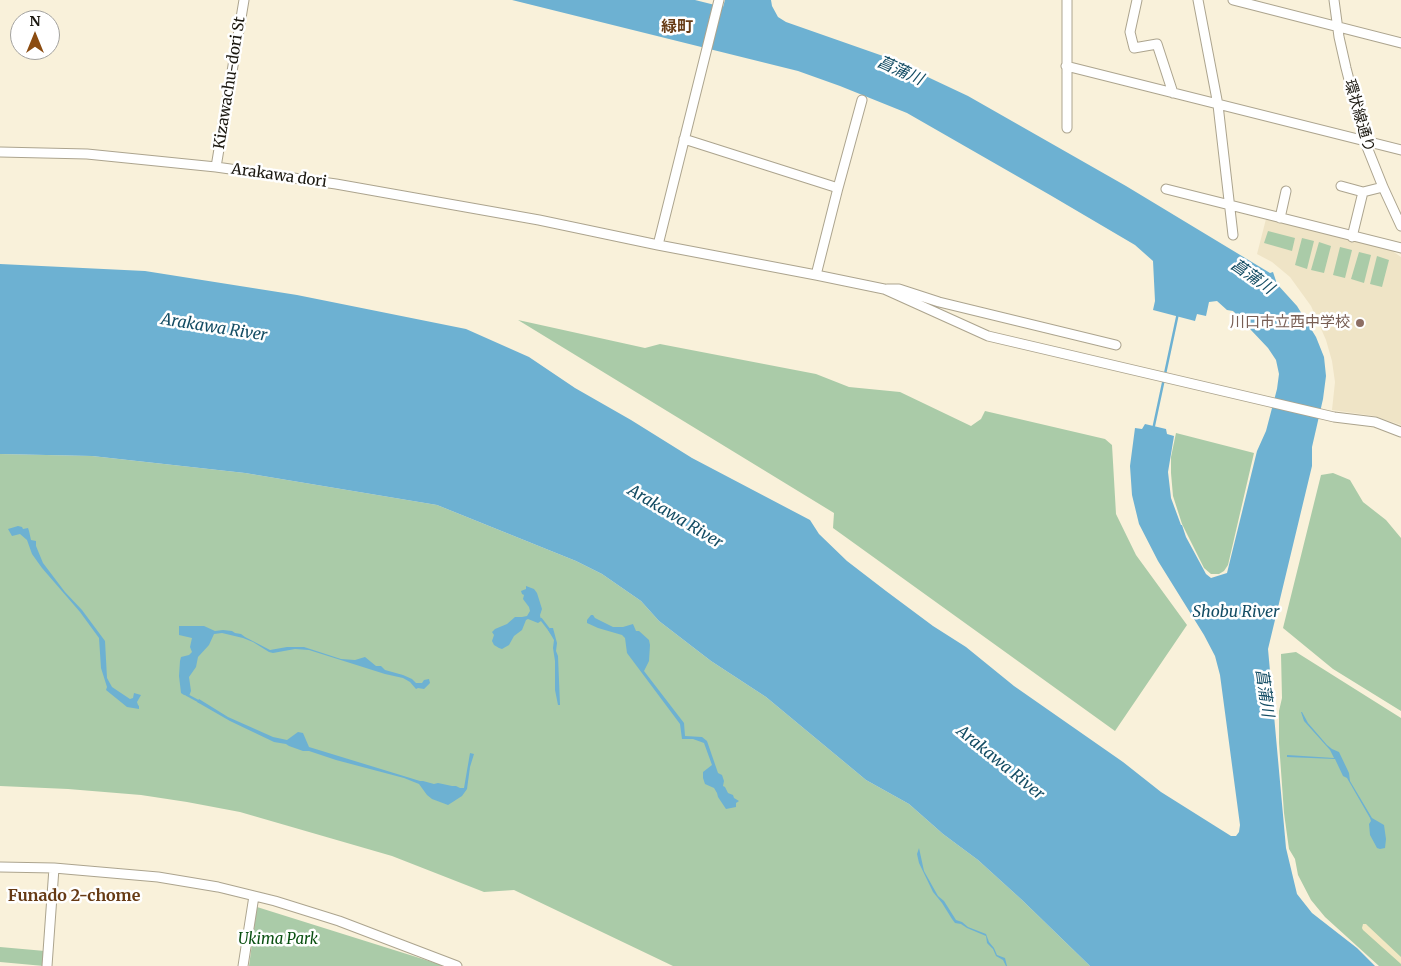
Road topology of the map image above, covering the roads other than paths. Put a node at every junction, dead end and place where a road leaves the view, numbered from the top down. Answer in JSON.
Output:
{"nodes":[{"id":1,"x":244,"y":0,"type":"edge"},
{"id":2,"x":719,"y":0,"type":"edge"},
{"id":3,"x":1067,"y":0,"type":"edge"},
{"id":4,"x":1137,"y":0,"type":"edge"},
{"id":5,"x":1198,"y":0,"type":"edge"},
{"id":6,"x":1233,"y":0,"type":"edge"},
{"id":7,"x":1334,"y":0,"type":"edge"},
{"id":8,"x":1338,"y":27,"type":"junction"},
{"id":9,"x":1401,"y":43,"type":"edge"},
{"id":10,"x":1066,"y":66,"type":"junction"},
{"id":11,"x":1173,"y":93,"type":"junction"},
{"id":12,"x":862,"y":100,"type":"dead end"},
{"id":13,"x":1218,"y":105,"type":"junction"},
{"id":14,"x":1067,"y":128,"type":"dead end"},
{"id":15,"x":684,"y":139,"type":"junction"},
{"id":16,"x":1365,"y":142,"type":"junction"},
{"id":17,"x":1401,"y":150,"type":"edge"},
{"id":18,"x":0,"y":152,"type":"edge"},
{"id":19,"x":216,"y":167,"type":"junction"},
{"id":20,"x":1341,"y":186,"type":"dead end"},
{"id":21,"x":1383,"y":187,"type":"junction"},
{"id":22,"x":838,"y":188,"type":"junction"},
{"id":23,"x":1166,"y":189,"type":"dead end"},
{"id":24,"x":1286,"y":191,"type":"dead end"},
{"id":25,"x":1363,"y":192,"type":"junction"},
{"id":26,"x":1230,"y":206,"type":"junction"},
{"id":27,"x":1280,"y":218,"type":"junction"},
{"id":28,"x":1401,"y":226,"type":"edge"},
{"id":29,"x":1233,"y":235,"type":"dead end"},
{"id":30,"x":1352,"y":237,"type":"junction"},
{"id":31,"x":658,"y":245,"type":"junction"},
{"id":32,"x":1401,"y":248,"type":"edge"},
{"id":33,"x":816,"y":275,"type":"junction"},
{"id":34,"x":884,"y":289,"type":"junction"},
{"id":35,"x":1116,"y":345,"type":"dead end"},
{"id":36,"x":1401,"y":432,"type":"edge"},
{"id":37,"x":0,"y":866,"type":"edge"},
{"id":38,"x":54,"y":868,"type":"junction"},
{"id":39,"x":254,"y":896,"type":"junction"},
{"id":40,"x":47,"y":966,"type":"edge"},
{"id":41,"x":244,"y":966,"type":"edge"},
{"id":42,"x":457,"y":966,"type":"edge"}],
"edges":[{"from":1,"to":19,"type":"street","name":"Kizawachu-dori St"},
{"from":2,"to":15,"type":"street"},
{"from":3,"to":10,"type":"street"},
{"from":4,"to":11,"type":"street"},
{"from":5,"to":13,"type":"street"},
{"from":6,"to":8,"type":"street"},
{"from":7,"to":8,"type":"street","name":"環状線通り"},
{"from":8,"to":9,"type":"street"},
{"from":8,"to":16,"type":"street","name":"環状線通り"},
{"from":10,"to":11,"type":"street"},
{"from":10,"to":14,"type":"street"},
{"from":11,"to":13,"type":"street"},
{"from":12,"to":22,"type":"street"},
{"from":13,"to":16,"type":"street"},
{"from":13,"to":26,"type":"street"},
{"from":15,"to":22,"type":"street"},
{"from":15,"to":31,"type":"street"},
{"from":16,"to":17,"type":"street"},
{"from":16,"to":21,"type":"street","name":"環状線通り"},
{"from":18,"to":19,"type":"street","name":"Arakawa dori"},
{"from":19,"to":31,"type":"street","name":"Arakawa dori"},
{"from":20,"to":25,"type":"street"},
{"from":21,"to":25,"type":"street"},
{"from":21,"to":28,"type":"street","name":"環状線通り"},
{"from":22,"to":33,"type":"street"},
{"from":23,"to":26,"type":"street"},
{"from":24,"to":27,"type":"street"},
{"from":25,"to":30,"type":"street"},
{"from":26,"to":27,"type":"street"},
{"from":26,"to":29,"type":"street"},
{"from":27,"to":30,"type":"street"},
{"from":30,"to":32,"type":"street"},
{"from":31,"to":33,"type":"street","name":"Arakawa dori"},
{"from":33,"to":34,"type":"street","name":"Arakawa dori"},
{"from":34,"to":35,"type":"street"},
{"from":34,"to":36,"type":"street"},
{"from":37,"to":38,"type":"street"},
{"from":38,"to":39,"type":"street"},
{"from":38,"to":40,"type":"street"},
{"from":39,"to":41,"type":"street"},
{"from":39,"to":42,"type":"street"}]}
